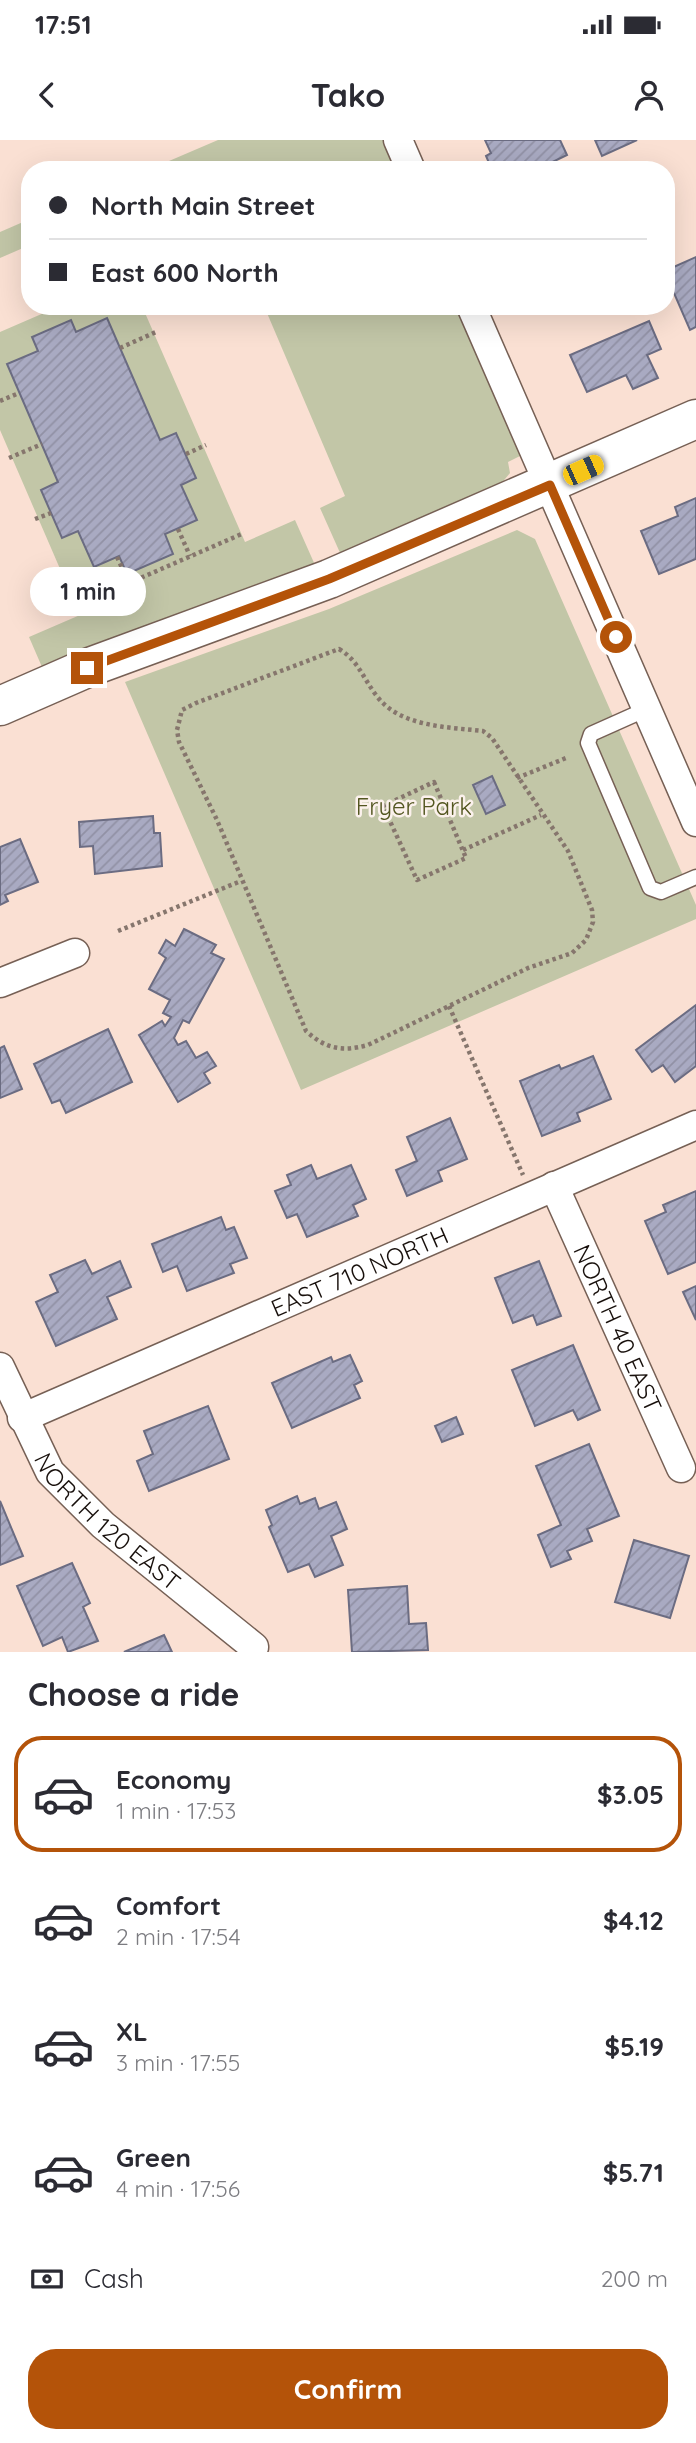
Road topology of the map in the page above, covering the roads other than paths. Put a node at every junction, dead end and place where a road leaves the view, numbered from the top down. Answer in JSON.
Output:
{"nodes":[{"id":1,"x":398,"y":140,"type":"edge"},
{"id":2,"x":407,"y":161,"type":"edge"},
{"id":3,"x":475,"y":315,"type":"edge"},
{"id":4,"x":696,"y":419,"type":"edge"},
{"id":5,"x":550,"y":485,"type":"junction"},
{"id":6,"x":0,"y":706,"type":"edge"},
{"id":7,"x":647,"y":709,"type":"junction"},
{"id":8,"x":696,"y":822,"type":"edge"},
{"id":9,"x":696,"y":877,"type":"edge"},
{"id":10,"x":75,"y":953,"type":"dead end"},
{"id":11,"x":0,"y":983,"type":"edge"},
{"id":12,"x":696,"y":1125,"type":"edge"},
{"id":13,"x":555,"y":1186,"type":"junction"},
{"id":14,"x":0,"y":1367,"type":"edge"},
{"id":15,"x":22,"y":1418,"type":"junction"},
{"id":16,"x":681,"y":1468,"type":"dead end"},
{"id":17,"x":254,"y":1647,"type":"dead end"}],
"edges":[{"from":1,"to":2,"type":"street"},
{"from":3,"to":5,"type":"street"},
{"from":4,"to":5,"type":"street"},
{"from":5,"to":6,"type":"street"},
{"from":5,"to":7,"type":"street"},
{"from":7,"to":8,"type":"street"},
{"from":7,"to":9,"type":"lane"},
{"from":10,"to":11,"type":"street"},
{"from":12,"to":13,"type":"street","name":"EAST 710 NORTH"},
{"from":13,"to":15,"type":"street","name":"EAST 710 NORTH"},
{"from":13,"to":16,"type":"street","name":"NORTH 40 EAST"},
{"from":14,"to":15,"type":"street","name":"NORTH 120 EAST"},
{"from":15,"to":17,"type":"street","name":"NORTH 120 EAST"}]}
